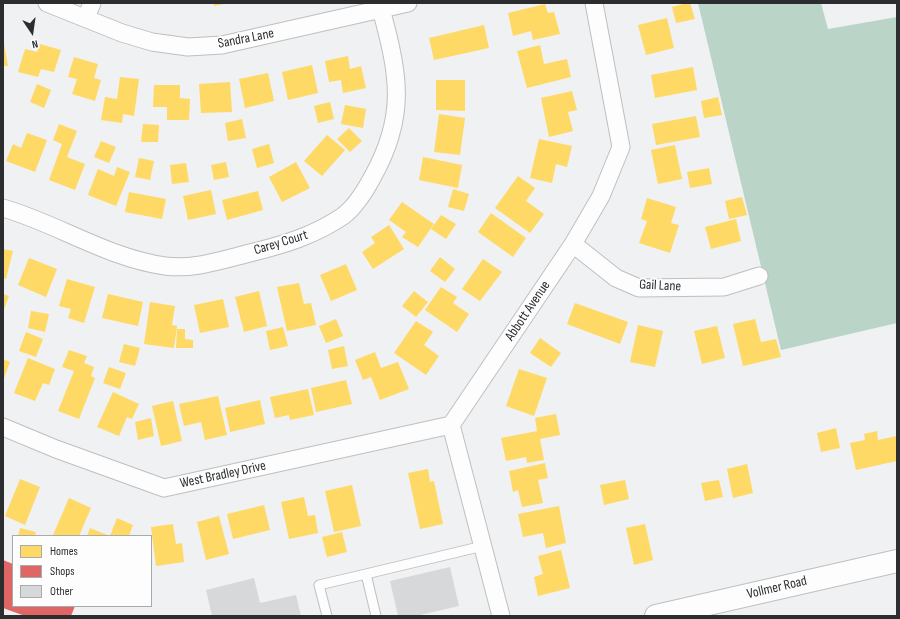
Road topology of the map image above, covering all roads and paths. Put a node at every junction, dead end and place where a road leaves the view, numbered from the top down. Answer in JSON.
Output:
{"nodes":[{"id":1,"x":47,"y":3,"type":"edge"},
{"id":2,"x":408,"y":3,"type":"edge"},
{"id":3,"x":594,"y":3,"type":"edge"},
{"id":4,"x":381,"y":9,"type":"junction"},
{"id":5,"x":89,"y":10,"type":"edge"},
{"id":6,"x":3,"y":208,"type":"edge"},
{"id":7,"x":573,"y":244,"type":"junction"},
{"id":8,"x":759,"y":276,"type":"dead end"},
{"id":9,"x":451,"y":424,"type":"junction"},
{"id":10,"x":3,"y":427,"type":"edge"},
{"id":11,"x":483,"y":546,"type":"junction"},
{"id":12,"x":897,"y":561,"type":"edge"},
{"id":13,"x":366,"y":574,"type":"junction"},
{"id":14,"x":327,"y":616,"type":"edge"},
{"id":15,"x":376,"y":616,"type":"edge"},
{"id":16,"x":501,"y":616,"type":"edge"},
{"id":17,"x":656,"y":616,"type":"edge"}],
"edges":[{"from":1,"to":5,"type":"street","name":"Sandra Lane"},
{"from":2,"to":4,"type":"street","name":"Sandra Lane"},
{"from":3,"to":7,"type":"street","name":"Abbott Avenue"},
{"from":4,"to":5,"type":"street","name":"Sandra Lane"},
{"from":4,"to":6,"type":"street","name":"Carey Court"},
{"from":7,"to":8,"type":"street","name":"Gail Lane"},
{"from":7,"to":9,"type":"street","name":"Abbott Avenue"},
{"from":9,"to":10,"type":"street","name":"West Bradley Drive"},
{"from":9,"to":11,"type":"street"},
{"from":11,"to":13,"type":"lane"},
{"from":11,"to":16,"type":"street"},
{"from":12,"to":17,"type":"main road","name":"Vollmer Road"},
{"from":13,"to":14,"type":"lane"},
{"from":13,"to":15,"type":"lane"}]}
